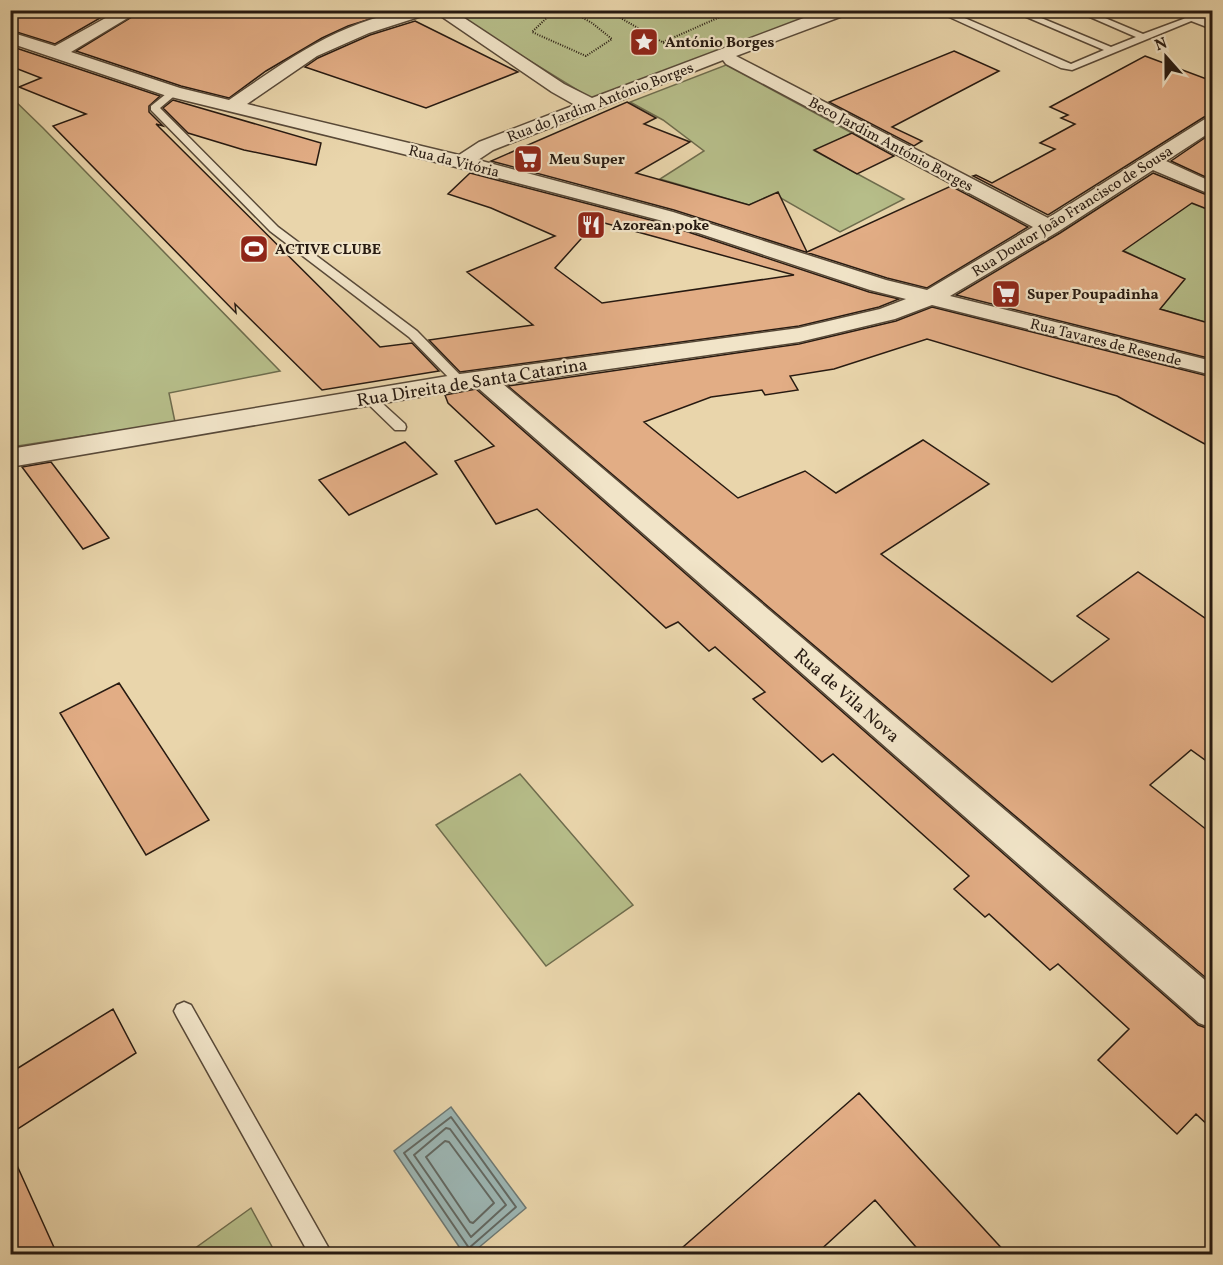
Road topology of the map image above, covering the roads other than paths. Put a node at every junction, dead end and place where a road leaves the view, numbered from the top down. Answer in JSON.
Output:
{"nodes":[{"id":1,"x":133,"y":10,"type":"edge"},
{"id":2,"x":422,"y":10,"type":"edge"},
{"id":3,"x":440,"y":10,"type":"edge"},
{"id":4,"x":842,"y":10,"type":"edge"},
{"id":5,"x":938,"y":10,"type":"edge"},
{"id":6,"x":1014,"y":10,"type":"edge"},
{"id":7,"x":1078,"y":10,"type":"edge"},
{"id":8,"x":1179,"y":10,"type":"edge"},
{"id":9,"x":1205,"y":20,"type":"edge"},
{"id":10,"x":10,"y":37,"type":"edge"},
{"id":11,"x":1144,"y":37,"type":"junction"},
{"id":12,"x":1113,"y":51,"type":"junction"},
{"id":13,"x":55,"y":53,"type":"junction"},
{"id":14,"x":732,"y":60,"type":"dead end"},
{"id":15,"x":174,"y":92,"type":"junction"},
{"id":16,"x":590,"y":105,"type":"junction"},
{"id":17,"x":231,"y":107,"type":"junction"},
{"id":18,"x":1212,"y":123,"type":"edge"},
{"id":19,"x":462,"y":162,"type":"junction"},
{"id":20,"x":1150,"y":162,"type":"junction"},
{"id":21,"x":1212,"y":189,"type":"edge"},
{"id":22,"x":1051,"y":226,"type":"junction"},
{"id":23,"x":930,"y":298,"type":"junction"},
{"id":24,"x":1212,"y":368,"type":"edge"},
{"id":25,"x":471,"y":381,"type":"junction"},
{"id":26,"x":368,"y":397,"type":"junction"},
{"id":27,"x":400,"y":427,"type":"dead end"},
{"id":28,"x":10,"y":458,"type":"edge"},
{"id":29,"x":1212,"y":1010,"type":"edge"},
{"id":30,"x":184,"y":1011,"type":"dead end"},
{"id":31,"x":321,"y":1254,"type":"edge"}],
"edges":[{"from":1,"to":13,"type":"street"},
{"from":2,"to":17,"type":"street"},
{"from":3,"to":16,"type":"street"},
{"from":4,"to":16,"type":"street","name":"Rua do Jardim António Borges"},
{"from":5,"to":12,"type":"lane"},
{"from":6,"to":12,"type":"lane"},
{"from":7,"to":11,"type":"lane"},
{"from":8,"to":9,"type":"street"},
{"from":9,"to":11,"type":"lane"},
{"from":10,"to":13,"type":"street","name":"Rua da Vitória"},
{"from":11,"to":12,"type":"lane"},
{"from":13,"to":15,"type":"street","name":"Rua da Vitória"},
{"from":14,"to":22,"type":"street","name":"Beco Jardim António Borges"},
{"from":15,"to":17,"type":"street","name":"Rua da Vitória"},
{"from":15,"to":25,"type":"lane"},
{"from":16,"to":19,"type":"street","name":"Rua do Jardim António Borges"},
{"from":17,"to":19,"type":"street","name":"Rua da Vitória"},
{"from":18,"to":20,"type":"street","name":"Rua Doutor João Francisco de Sousa"},
{"from":19,"to":23,"type":"street","name":"Rua da Vitória"},
{"from":20,"to":21,"type":"street"},
{"from":20,"to":22,"type":"street","name":"Rua Doutor João Francisco de Sousa"},
{"from":22,"to":23,"type":"street","name":"Rua Doutor João Francisco de Sousa"},
{"from":23,"to":24,"type":"street","name":"Rua Tavares de Resende"},
{"from":23,"to":25,"type":"street","name":"Rua Direita de Santa Catarina"},
{"from":25,"to":26,"type":"street","name":"Rua Direita de Santa Catarina"},
{"from":25,"to":29,"type":"street","name":"Rua de Vila Nova"},
{"from":26,"to":27,"type":"lane"},
{"from":26,"to":28,"type":"street","name":"Rua Direita de Santa Catarina"},
{"from":30,"to":31,"type":"lane"}]}
